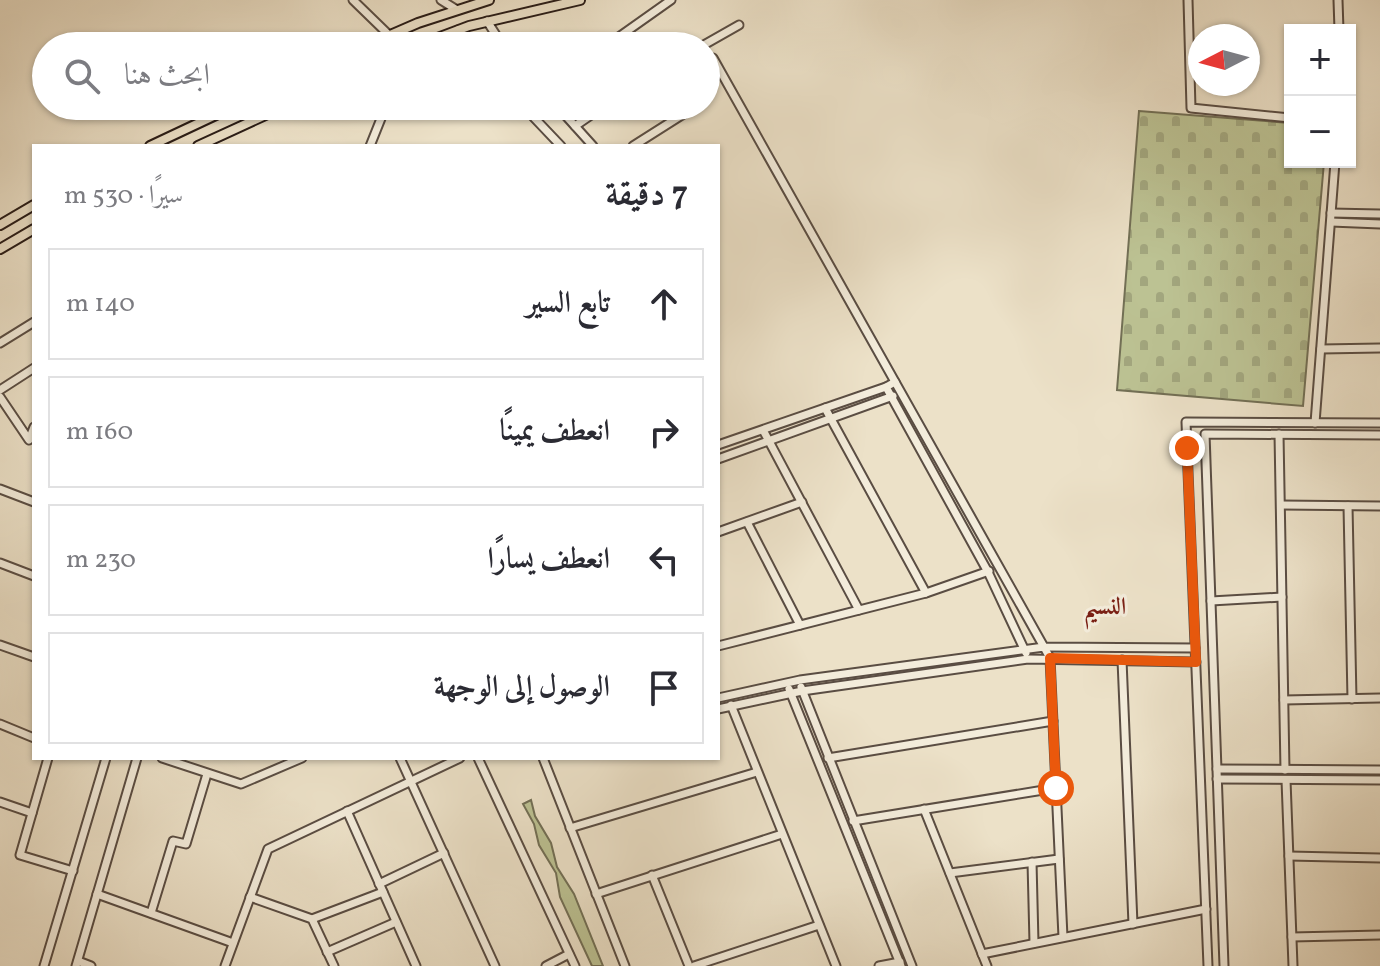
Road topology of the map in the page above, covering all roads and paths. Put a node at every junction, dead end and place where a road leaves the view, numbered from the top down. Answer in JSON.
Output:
{"nodes":[{"id":1,"x":353,"y":0,"type":"edge"},
{"id":2,"x":489,"y":0,"type":"edge"},
{"id":3,"x":580,"y":0,"type":"edge"},
{"id":4,"x":671,"y":0,"type":"edge"},
{"id":5,"x":1188,"y":0,"type":"edge"},
{"id":6,"x":1338,"y":0,"type":"edge"},
{"id":7,"x":445,"y":1,"type":"edge"},
{"id":8,"x":457,"y":10,"type":"junction"},
{"id":9,"x":487,"y":21,"type":"junction"},
{"id":10,"x":1339,"y":24,"type":"edge"},
{"id":11,"x":739,"y":25,"type":"dead end"},
{"id":12,"x":458,"y":30,"type":"joint"},
{"id":13,"x":386,"y":32,"type":"edge"},
{"id":14,"x":397,"y":32,"type":"edge"},
{"id":15,"x":453,"y":32,"type":"edge"},
{"id":16,"x":494,"y":32,"type":"edge"},
{"id":17,"x":626,"y":32,"type":"edge"},
{"id":18,"x":720,"y":36,"type":"edge"},
{"id":19,"x":720,"y":70,"type":"edge"},
{"id":20,"x":1284,"y":117,"type":"edge"},
{"id":21,"x":205,"y":120,"type":"edge"},
{"id":22,"x":255,"y":120,"type":"edge"},
{"id":23,"x":380,"y":120,"type":"edge"},
{"id":24,"x":536,"y":120,"type":"edge"},
{"id":25,"x":570,"y":120,"type":"edge"},
{"id":26,"x":584,"y":120,"type":"edge"},
{"id":27,"x":674,"y":120,"type":"edge"},
{"id":28,"x":575,"y":126,"type":"junction"},
{"id":29,"x":154,"y":144,"type":"edge"},
{"id":30,"x":202,"y":144,"type":"edge"},
{"id":31,"x":371,"y":144,"type":"edge"},
{"id":32,"x":559,"y":144,"type":"edge"},
{"id":33,"x":591,"y":144,"type":"edge"},
{"id":34,"x":636,"y":144,"type":"edge"},
{"id":35,"x":1335,"y":168,"type":"edge"},
{"id":36,"x":32,"y":206,"type":"edge"},
{"id":37,"x":1331,"y":213,"type":"junction"},
{"id":38,"x":1380,"y":214,"type":"edge"},
{"id":39,"x":1331,"y":222,"type":"junction"},
{"id":40,"x":1380,"y":224,"type":"edge"},
{"id":41,"x":0,"y":225,"type":"edge"},
{"id":42,"x":32,"y":230,"type":"edge"},
{"id":43,"x":0,"y":249,"type":"edge"},
{"id":44,"x":32,"y":323,"type":"edge"},
{"id":45,"x":0,"y":343,"type":"edge"},
{"id":46,"x":1380,"y":348,"type":"edge"},
{"id":47,"x":1321,"y":349,"type":"junction"},
{"id":48,"x":32,"y":369,"type":"edge"},
{"id":49,"x":895,"y":382,"type":"junction"},
{"id":50,"x":886,"y":387,"type":"junction"},
{"id":51,"x":0,"y":390,"type":"edge"},
{"id":52,"x":900,"y":392,"type":"junction"},
{"id":53,"x":0,"y":397,"type":"edge"},
{"id":54,"x":892,"y":397,"type":"junction"},
{"id":55,"x":825,"y":408,"type":"junction"},
{"id":56,"x":9,"y":410,"type":"junction"},
{"id":57,"x":0,"y":416,"type":"edge"},
{"id":58,"x":831,"y":419,"type":"junction"},
{"id":59,"x":1204,"y":422,"type":"junction"},
{"id":60,"x":1315,"y":423,"type":"junction"},
{"id":61,"x":1380,"y":423,"type":"edge"},
{"id":62,"x":763,"y":430,"type":"junction"},
{"id":63,"x":32,"y":432,"type":"edge"},
{"id":64,"x":1205,"y":434,"type":"junction"},
{"id":65,"x":1279,"y":434,"type":"junction"},
{"id":66,"x":1380,"y":435,"type":"edge"},
{"id":67,"x":769,"y":441,"type":"junction"},
{"id":68,"x":720,"y":444,"type":"edge"},
{"id":69,"x":720,"y":458,"type":"edge"},
{"id":70,"x":0,"y":489,"type":"edge"},
{"id":71,"x":32,"y":501,"type":"edge"},
{"id":72,"x":802,"y":502,"type":"junction"},
{"id":73,"x":1281,"y":505,"type":"junction"},
{"id":74,"x":1348,"y":506,"type":"junction"},
{"id":75,"x":1380,"y":506,"type":"edge"},
{"id":76,"x":747,"y":522,"type":"junction"},
{"id":77,"x":720,"y":531,"type":"edge"},
{"id":78,"x":0,"y":563,"type":"edge"},
{"id":79,"x":999,"y":567,"type":"junction"},
{"id":80,"x":988,"y":572,"type":"junction"},
{"id":81,"x":32,"y":575,"type":"edge"},
{"id":82,"x":926,"y":593,"type":"junction"},
{"id":83,"x":1282,"y":597,"type":"junction"},
{"id":84,"x":1211,"y":601,"type":"junction"},
{"id":85,"x":859,"y":610,"type":"junction"},
{"id":86,"x":800,"y":625,"type":"junction"},
{"id":87,"x":0,"y":645,"type":"edge"},
{"id":88,"x":720,"y":645,"type":"edge"},
{"id":89,"x":1044,"y":647,"type":"junction"},
{"id":90,"x":1195,"y":648,"type":"junction"},
{"id":91,"x":1025,"y":649,"type":"junction"},
{"id":92,"x":32,"y":656,"type":"edge"},
{"id":93,"x":1050,"y":658,"type":"junction"},
{"id":94,"x":1028,"y":659,"type":"junction"},
{"id":95,"x":1122,"y":660,"type":"junction"},
{"id":96,"x":1196,"y":662,"type":"junction"},
{"id":97,"x":800,"y":680,"type":"junction"},
{"id":98,"x":788,"y":683,"type":"junction"},
{"id":99,"x":802,"y":691,"type":"junction"},
{"id":100,"x":790,"y":693,"type":"junction"},
{"id":101,"x":720,"y":698,"type":"edge"},
{"id":102,"x":1380,"y":698,"type":"edge"},
{"id":103,"x":1352,"y":699,"type":"junction"},
{"id":104,"x":1284,"y":700,"type":"junction"},
{"id":105,"x":731,"y":705,"type":"junction"},
{"id":106,"x":720,"y":708,"type":"edge"},
{"id":107,"x":1053,"y":721,"type":"junction"},
{"id":108,"x":0,"y":724,"type":"edge"},
{"id":109,"x":32,"y":737,"type":"edge"},
{"id":110,"x":828,"y":758,"type":"junction"},
{"id":111,"x":47,"y":760,"type":"edge"},
{"id":112,"x":105,"y":760,"type":"edge"},
{"id":113,"x":136,"y":760,"type":"edge"},
{"id":114,"x":167,"y":760,"type":"edge"},
{"id":115,"x":196,"y":760,"type":"edge"},
{"id":116,"x":297,"y":760,"type":"edge"},
{"id":117,"x":401,"y":760,"type":"edge"},
{"id":118,"x":456,"y":760,"type":"edge"},
{"id":119,"x":479,"y":760,"type":"edge"},
{"id":120,"x":546,"y":760,"type":"edge"},
{"id":121,"x":1217,"y":769,"type":"junction"},
{"id":122,"x":193,"y":770,"type":"junction"},
{"id":123,"x":1285,"y":770,"type":"junction"},
{"id":124,"x":1380,"y":770,"type":"edge"},
{"id":125,"x":757,"y":772,"type":"junction"},
{"id":126,"x":207,"y":774,"type":"junction"},
{"id":127,"x":1217,"y":779,"type":"junction"},
{"id":128,"x":1286,"y":780,"type":"junction"},
{"id":129,"x":1380,"y":780,"type":"edge"},
{"id":130,"x":411,"y":781,"type":"junction"},
{"id":131,"x":1056,"y":788,"type":"junction"},
{"id":132,"x":0,"y":802,"type":"edge"},
{"id":133,"x":924,"y":809,"type":"junction"},
{"id":134,"x":347,"y":811,"type":"junction"},
{"id":135,"x":32,"y":813,"type":"junction"},
{"id":136,"x":853,"y":821,"type":"junction"},
{"id":137,"x":570,"y":828,"type":"junction"},
{"id":138,"x":782,"y":834,"type":"junction"},
{"id":139,"x":444,"y":853,"type":"junction"},
{"id":140,"x":1289,"y":856,"type":"junction"},
{"id":141,"x":1380,"y":858,"type":"edge"},
{"id":142,"x":1059,"y":859,"type":"junction"},
{"id":143,"x":1032,"y":862,"type":"junction"},
{"id":144,"x":73,"y":871,"type":"junction"},
{"id":145,"x":950,"y":873,"type":"junction"},
{"id":146,"x":652,"y":875,"type":"junction"},
{"id":147,"x":381,"y":888,"type":"junction"},
{"id":148,"x":97,"y":894,"type":"junction"},
{"id":149,"x":596,"y":894,"type":"junction"},
{"id":150,"x":250,"y":897,"type":"junction"},
{"id":151,"x":1206,"y":909,"type":"junction"},
{"id":152,"x":151,"y":913,"type":"junction"},
{"id":153,"x":312,"y":919,"type":"junction"},
{"id":154,"x":396,"y":922,"type":"junction"},
{"id":155,"x":1133,"y":924,"type":"junction"},
{"id":156,"x":819,"y":925,"type":"junction"},
{"id":157,"x":1380,"y":935,"type":"edge"},
{"id":158,"x":1063,"y":937,"type":"junction"},
{"id":159,"x":1292,"y":937,"type":"junction"},
{"id":160,"x":233,"y":943,"type":"junction"},
{"id":161,"x":1034,"y":943,"type":"junction"},
{"id":162,"x":327,"y":952,"type":"junction"},
{"id":163,"x":569,"y":954,"type":"junction"},
{"id":164,"x":982,"y":954,"type":"junction"},
{"id":165,"x":77,"y":964,"type":"edge"},
{"id":166,"x":901,"y":964,"type":"edge"},
{"id":167,"x":44,"y":966,"type":"edge"},
{"id":168,"x":91,"y":966,"type":"edge"},
{"id":169,"x":225,"y":966,"type":"edge"},
{"id":170,"x":334,"y":966,"type":"edge"},
{"id":171,"x":416,"y":966,"type":"edge"},
{"id":172,"x":495,"y":966,"type":"edge"},
{"id":173,"x":546,"y":966,"type":"edge"},
{"id":174,"x":575,"y":966,"type":"edge"},
{"id":175,"x":625,"y":966,"type":"edge"},
{"id":176,"x":691,"y":966,"type":"edge"},
{"id":177,"x":836,"y":966,"type":"edge"},
{"id":178,"x":879,"y":966,"type":"edge"},
{"id":179,"x":912,"y":966,"type":"edge"},
{"id":180,"x":987,"y":966,"type":"edge"},
{"id":181,"x":1208,"y":966,"type":"edge"},
{"id":182,"x":1224,"y":966,"type":"edge"},
{"id":183,"x":1293,"y":966,"type":"edge"}],
"edges":[{"from":1,"to":13,"type":"street"},
{"from":2,"to":8,"type":"main road"},
{"from":3,"to":9,"type":"main road"},
{"from":4,"to":17,"type":"street"},
{"from":5,"to":20,"type":"street"},
{"from":6,"to":10,"type":"street"},
{"from":7,"to":8,"type":"street"},
{"from":8,"to":14,"type":"main road"},
{"from":9,"to":12,"type":"main road"},
{"from":9,"to":16,"type":"street"},
{"from":11,"to":18,"type":"street"},
{"from":12,"to":15,"type":"main road"},
{"from":19,"to":49,"type":"street"},
{"from":21,"to":29,"type":"main road"},
{"from":22,"to":30,"type":"main road"},
{"from":23,"to":31,"type":"street"},
{"from":24,"to":32,"type":"street"},
{"from":25,"to":28,"type":"street"},
{"from":26,"to":28,"type":"street"},
{"from":27,"to":34,"type":"street"},
{"from":28,"to":33,"type":"street"},
{"from":35,"to":37,"type":"street"},
{"from":36,"to":41,"type":"main road"},
{"from":37,"to":38,"type":"street"},
{"from":37,"to":39,"type":"street"},
{"from":39,"to":40,"type":"street"},
{"from":39,"to":47,"type":"street"},
{"from":42,"to":43,"type":"main road"},
{"from":44,"to":45,"type":"street"},
{"from":46,"to":47,"type":"street"},
{"from":47,"to":60,"type":"street"},
{"from":48,"to":51,"type":"street"},
{"from":49,"to":50,"type":"street"},
{"from":49,"to":52,"type":"street"},
{"from":50,"to":54,"type":"street"},
{"from":50,"to":55,"type":"street"},
{"from":52,"to":54,"type":"street"},
{"from":52,"to":79,"type":"street"},
{"from":53,"to":56,"type":"street"},
{"from":54,"to":58,"type":"street"},
{"from":54,"to":80,"type":"street"},
{"from":55,"to":58,"type":"street"},
{"from":55,"to":62,"type":"street"},
{"from":56,"to":57,"type":"street"},
{"from":56,"to":63,"type":"street"},
{"from":58,"to":67,"type":"street"},
{"from":58,"to":82,"type":"street"},
{"from":59,"to":60,"type":"street"},
{"from":59,"to":64,"type":"street"},
{"from":59,"to":90,"type":"street"},
{"from":60,"to":61,"type":"street"},
{"from":62,"to":67,"type":"street"},
{"from":62,"to":68,"type":"street"},
{"from":64,"to":65,"type":"street"},
{"from":64,"to":84,"type":"street"},
{"from":65,"to":66,"type":"street"},
{"from":65,"to":73,"type":"street"},
{"from":67,"to":69,"type":"street"},
{"from":67,"to":72,"type":"street"},
{"from":70,"to":71,"type":"street"},
{"from":72,"to":76,"type":"street"},
{"from":72,"to":85,"type":"street"},
{"from":73,"to":74,"type":"street"},
{"from":73,"to":83,"type":"street"},
{"from":74,"to":75,"type":"street"},
{"from":74,"to":103,"type":"street"},
{"from":76,"to":77,"type":"street"},
{"from":76,"to":86,"type":"street"},
{"from":78,"to":81,"type":"street"},
{"from":79,"to":80,"type":"street"},
{"from":79,"to":89,"type":"street"},
{"from":80,"to":82,"type":"street"},
{"from":80,"to":91,"type":"street"},
{"from":82,"to":85,"type":"street"},
{"from":83,"to":84,"type":"street"},
{"from":83,"to":104,"type":"street"},
{"from":84,"to":121,"type":"street"},
{"from":85,"to":86,"type":"street"},
{"from":86,"to":88,"type":"street"},
{"from":87,"to":92,"type":"street"},
{"from":89,"to":90,"type":"street"},
{"from":89,"to":91,"type":"street"},
{"from":89,"to":93,"type":"street"},
{"from":90,"to":96,"type":"street"},
{"from":91,"to":94,"type":"street"},
{"from":91,"to":97,"type":"street"},
{"from":93,"to":94,"type":"street"},
{"from":93,"to":95,"type":"street"},
{"from":93,"to":107,"type":"street"},
{"from":94,"to":99,"type":"street"},
{"from":95,"to":96,"type":"street"},
{"from":95,"to":155,"type":"street"},
{"from":96,"to":151,"type":"street"},
{"from":97,"to":98,"type":"street"},
{"from":97,"to":99,"type":"street"},
{"from":98,"to":100,"type":"street"},
{"from":98,"to":101,"type":"street"},
{"from":99,"to":100,"type":"street"},
{"from":99,"to":110,"type":"street"},
{"from":100,"to":105,"type":"street"},
{"from":100,"to":166,"type":"street"},
{"from":102,"to":103,"type":"street"},
{"from":103,"to":104,"type":"street"},
{"from":104,"to":123,"type":"street"},
{"from":105,"to":106,"type":"street"},
{"from":105,"to":125,"type":"street"},
{"from":107,"to":110,"type":"street"},
{"from":107,"to":131,"type":"street"},
{"from":108,"to":109,"type":"street"},
{"from":110,"to":136,"type":"street"},
{"from":111,"to":135,"type":"street"},
{"from":112,"to":144,"type":"street"},
{"from":113,"to":148,"type":"street"},
{"from":114,"to":122,"type":"street"},
{"from":115,"to":122,"type":"street"},
{"from":116,"to":126,"type":"street"},
{"from":117,"to":130,"type":"street"},
{"from":118,"to":130,"type":"street"},
{"from":119,"to":163,"type":"street"},
{"from":120,"to":137,"type":"street"},
{"from":121,"to":123,"type":"street"},
{"from":121,"to":127,"type":"street"},
{"from":122,"to":126,"type":"street"},
{"from":123,"to":124,"type":"street"},
{"from":125,"to":137,"type":"street"},
{"from":125,"to":138,"type":"street"},
{"from":126,"to":152,"type":"street"},
{"from":127,"to":128,"type":"street"},
{"from":127,"to":182,"type":"street"},
{"from":128,"to":129,"type":"street"},
{"from":128,"to":140,"type":"street"},
{"from":130,"to":134,"type":"street"},
{"from":130,"to":139,"type":"street"},
{"from":131,"to":133,"type":"street"},
{"from":131,"to":142,"type":"street"},
{"from":132,"to":135,"type":"street"},
{"from":133,"to":136,"type":"street"},
{"from":133,"to":145,"type":"street"},
{"from":134,"to":147,"type":"street"},
{"from":134,"to":150,"type":"street"},
{"from":135,"to":144,"type":"street"},
{"from":136,"to":179,"type":"street"},
{"from":137,"to":149,"type":"street"},
{"from":138,"to":146,"type":"street"},
{"from":138,"to":156,"type":"street"},
{"from":139,"to":147,"type":"street"},
{"from":139,"to":172,"type":"street"},
{"from":140,"to":141,"type":"street"},
{"from":140,"to":159,"type":"street"},
{"from":142,"to":143,"type":"street"},
{"from":142,"to":158,"type":"street"},
{"from":143,"to":145,"type":"street"},
{"from":143,"to":161,"type":"street"},
{"from":144,"to":167,"type":"street"},
{"from":145,"to":164,"type":"street"},
{"from":146,"to":149,"type":"street"},
{"from":146,"to":176,"type":"street"},
{"from":147,"to":153,"type":"street"},
{"from":147,"to":154,"type":"street"},
{"from":148,"to":152,"type":"street"},
{"from":148,"to":165,"type":"street"},
{"from":149,"to":175,"type":"street"},
{"from":150,"to":153,"type":"street"},
{"from":150,"to":160,"type":"street"},
{"from":151,"to":155,"type":"street"},
{"from":151,"to":181,"type":"street"},
{"from":152,"to":160,"type":"street"},
{"from":153,"to":162,"type":"street"},
{"from":154,"to":162,"type":"street"},
{"from":154,"to":171,"type":"street"},
{"from":155,"to":158,"type":"street"},
{"from":156,"to":176,"type":"street"},
{"from":156,"to":177,"type":"street"},
{"from":157,"to":159,"type":"street"},
{"from":158,"to":161,"type":"street"},
{"from":159,"to":183,"type":"street"},
{"from":160,"to":169,"type":"street"},
{"from":161,"to":164,"type":"street"},
{"from":162,"to":170,"type":"street"},
{"from":163,"to":173,"type":"street"},
{"from":163,"to":174,"type":"street"},
{"from":164,"to":180,"type":"street"},
{"from":165,"to":168,"type":"street"},
{"from":166,"to":178,"type":"street"}]}
